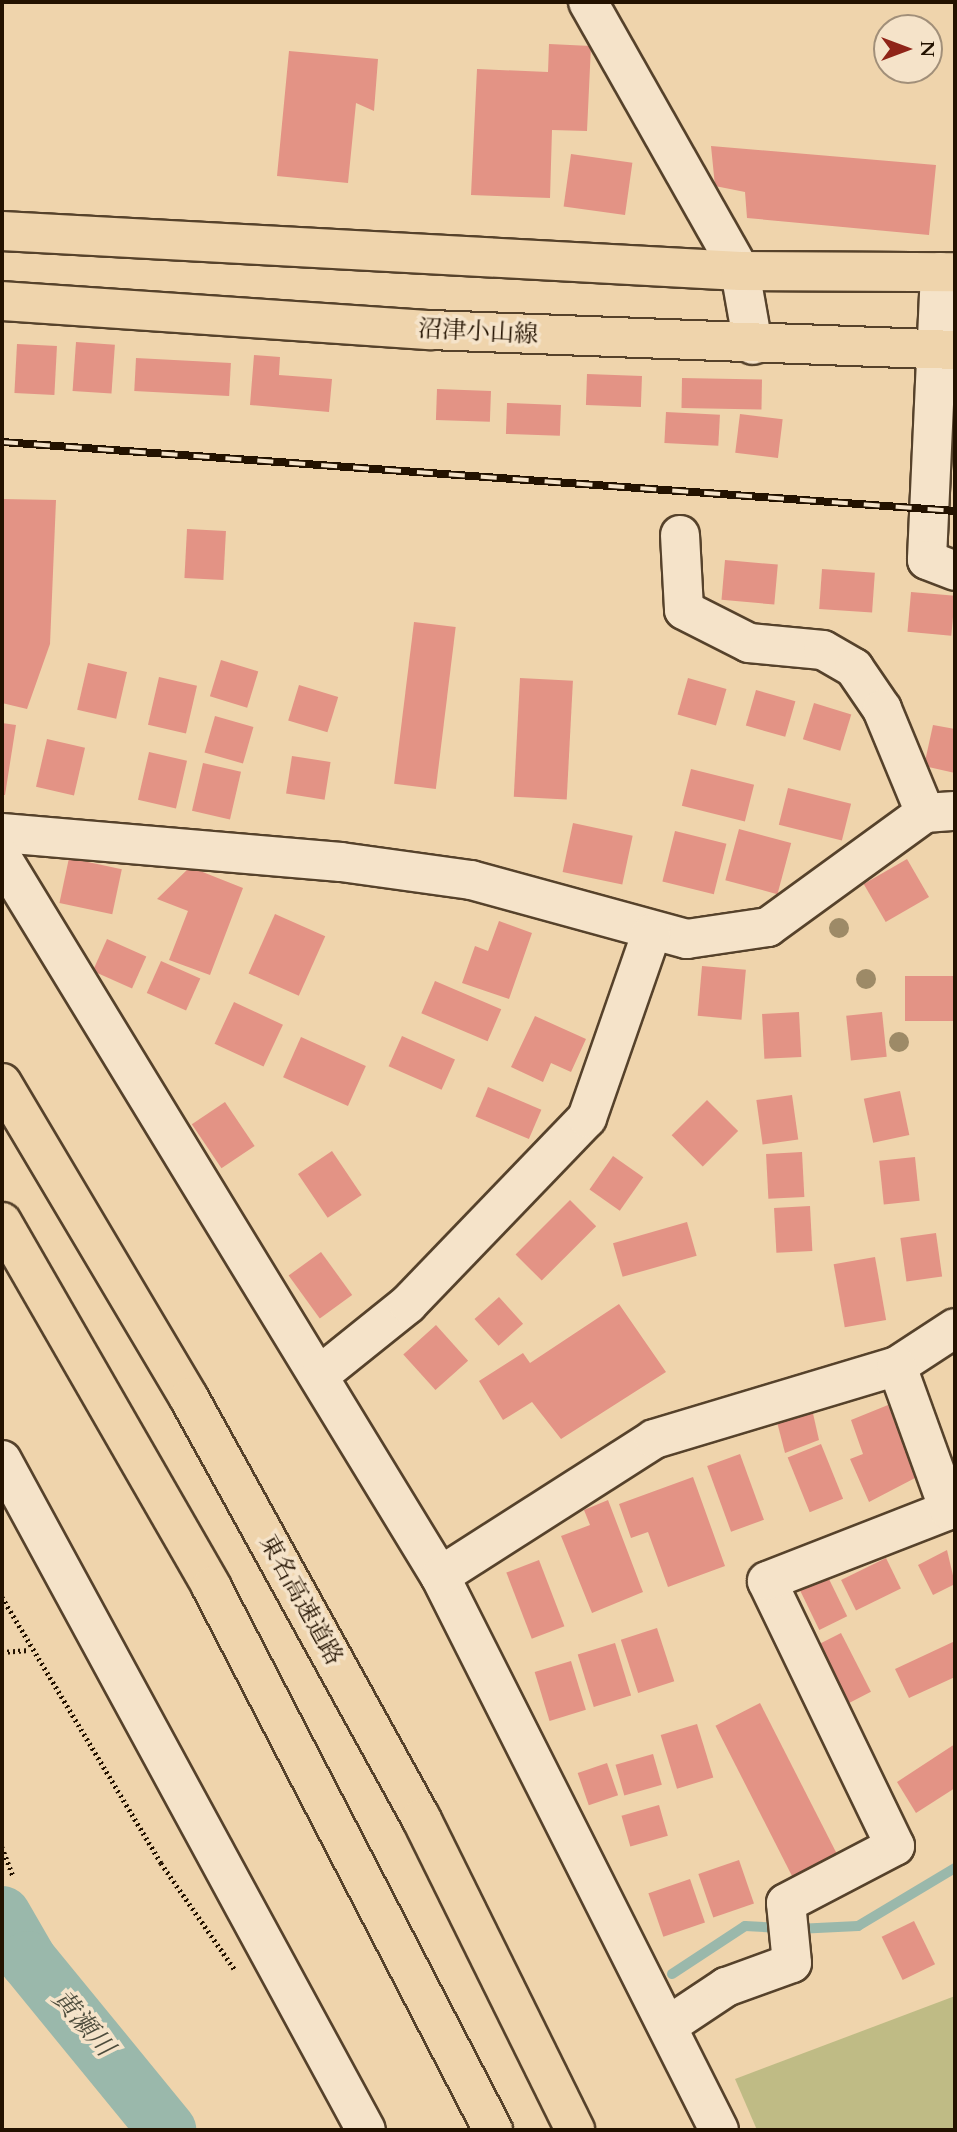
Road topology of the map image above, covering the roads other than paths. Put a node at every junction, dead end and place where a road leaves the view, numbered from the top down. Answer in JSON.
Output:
{"nodes":[{"id":1,"x":588,"y":2,"type":"edge"},
{"id":2,"x":2,"y":231,"type":"edge"},
{"id":3,"x":740,"y":271,"type":"junction"},
{"id":4,"x":948,"y":272,"type":"edge"},
{"id":5,"x":2,"y":302,"type":"edge"},
{"id":6,"x":753,"y":345,"type":"junction"},
{"id":7,"x":946,"y":349,"type":"edge"},
{"id":8,"x":680,"y":535,"type":"dead end"},
{"id":9,"x":955,"y":570,"type":"edge"},
{"id":10,"x":940,"y":812,"type":"edge"},
{"id":11,"x":2,"y":832,"type":"edge"},
{"id":12,"x":2,"y":858,"type":"edge"},
{"id":13,"x":651,"y":934,"type":"junction"},
{"id":14,"x":2,"y":1083,"type":"edge"},
{"id":15,"x":2,"y":1222,"type":"edge"},
{"id":16,"x":955,"y":1328,"type":"edge"},
{"id":17,"x":897,"y":1366,"type":"junction"},
{"id":18,"x":321,"y":1374,"type":"junction"},
{"id":19,"x":2,"y":1460,"type":"edge"},
{"id":20,"x":952,"y":1517,"type":"edge"},
{"id":21,"x":440,"y":1576,"type":"junction"},
{"id":22,"x":669,"y":2025,"type":"junction"},
{"id":23,"x":366,"y":2130,"type":"edge"},
{"id":24,"x":493,"y":2130,"type":"edge"},
{"id":25,"x":575,"y":2130,"type":"edge"},
{"id":26,"x":719,"y":2130,"type":"edge"}],
"edges":[{"from":1,"to":3,"type":"street"},
{"from":2,"to":3,"type":"main road"},
{"from":3,"to":4,"type":"main road"},
{"from":3,"to":6,"type":"street"},
{"from":4,"to":7,"type":"street"},
{"from":5,"to":6,"type":"main road","name":"沼津小山線"},
{"from":6,"to":7,"type":"main road","name":"沼津小山線"},
{"from":7,"to":9,"type":"street"},
{"from":8,"to":10,"type":"street"},
{"from":10,"to":13,"type":"street"},
{"from":11,"to":13,"type":"street"},
{"from":12,"to":18,"type":"street"},
{"from":13,"to":18,"type":"street"},
{"from":14,"to":25,"type":"main road","name":"東名高速道路"},
{"from":15,"to":24,"type":"main road"},
{"from":16,"to":17,"type":"street"},
{"from":17,"to":20,"type":"street"},
{"from":17,"to":21,"type":"street"},
{"from":18,"to":21,"type":"street"},
{"from":19,"to":23,"type":"street"},
{"from":20,"to":22,"type":"street"},
{"from":21,"to":22,"type":"street"},
{"from":22,"to":26,"type":"street"}]}
